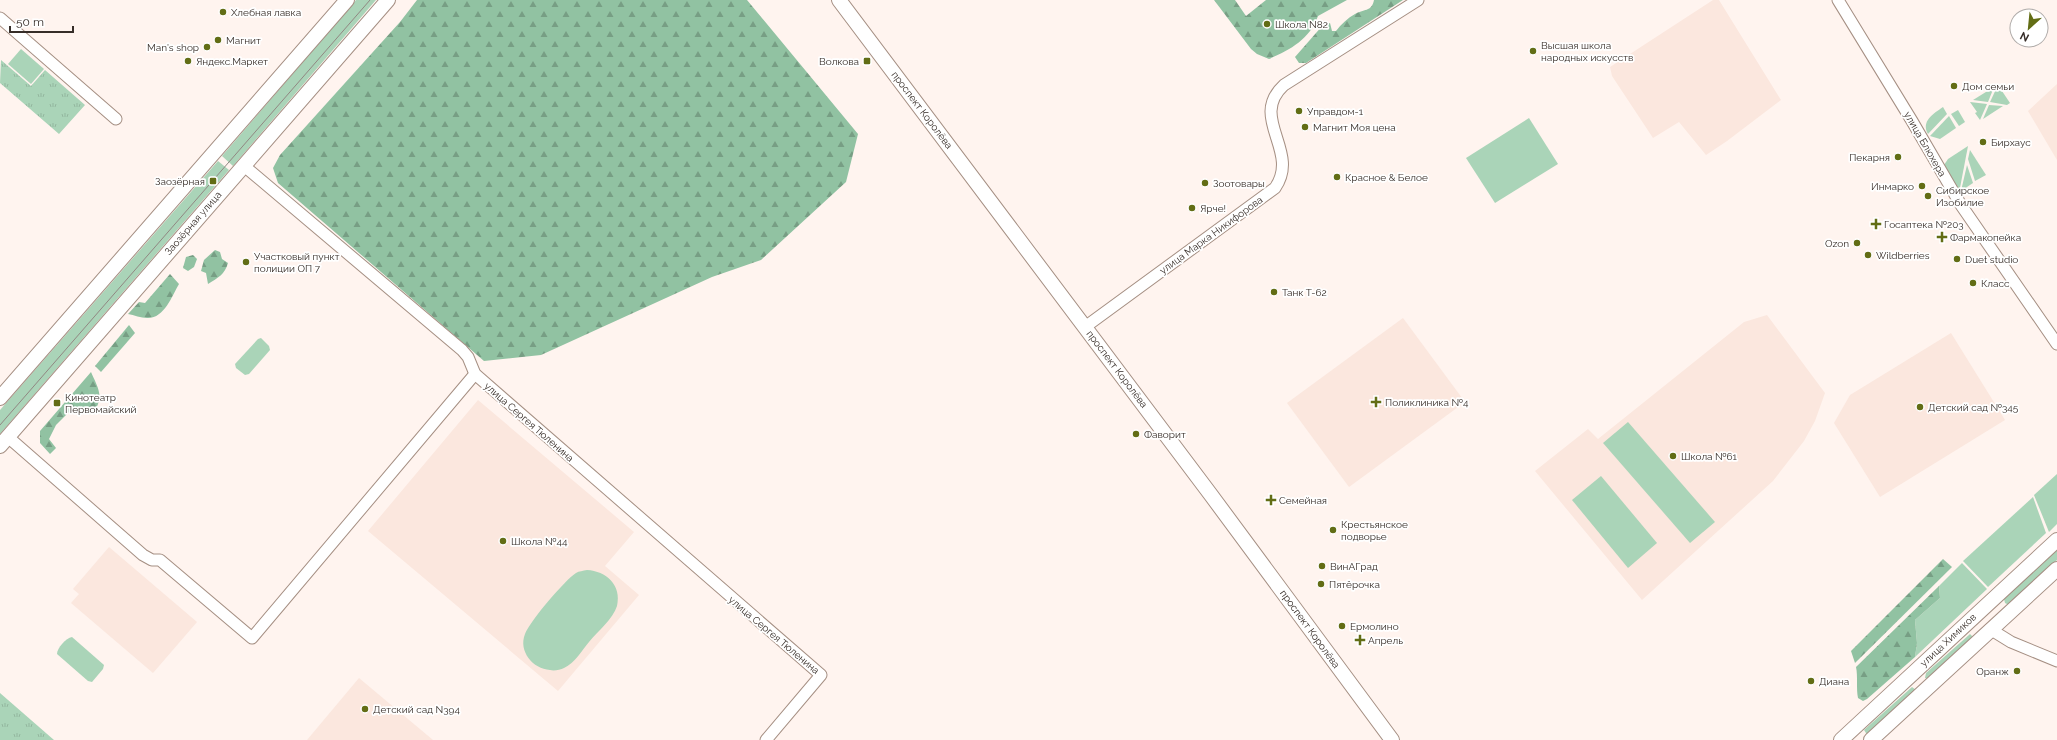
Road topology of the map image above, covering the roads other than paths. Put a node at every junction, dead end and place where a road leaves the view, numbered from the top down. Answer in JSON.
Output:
{"nodes":[{"id":1,"x":347,"y":0,"type":"edge"},
{"id":2,"x":388,"y":0,"type":"edge"},
{"id":3,"x":839,"y":0,"type":"edge"},
{"id":4,"x":1418,"y":0,"type":"edge"},
{"id":5,"x":1838,"y":0,"type":"edge"},
{"id":6,"x":0,"y":18,"type":"edge"},
{"id":7,"x":116,"y":119,"type":"dead end"},
{"id":8,"x":243,"y":165,"type":"junction"},
{"id":9,"x":1085,"y":327,"type":"junction"},
{"id":10,"x":2057,"y":344,"type":"edge"},
{"id":11,"x":475,"y":374,"type":"junction"},
{"id":12,"x":0,"y":398,"type":"edge"},
{"id":13,"x":4,"y":442,"type":"edge"},
{"id":14,"x":2057,"y":540,"type":"edge"},
{"id":15,"x":2057,"y":569,"type":"edge"},
{"id":16,"x":1976,"y":614,"type":"junction"},
{"id":17,"x":1990,"y":629,"type":"junction"},
{"id":18,"x":2057,"y":661,"type":"edge"},
{"id":19,"x":1909,"y":676,"type":"junction"},
{"id":20,"x":1924,"y":691,"type":"junction"},
{"id":21,"x":1844,"y":739,"type":"edge"},
{"id":22,"x":766,"y":740,"type":"edge"},
{"id":23,"x":1392,"y":740,"type":"edge"},
{"id":24,"x":1871,"y":740,"type":"edge"}],
"edges":[{"from":1,"to":12,"type":"main road"},
{"from":2,"to":8,"type":"main road","name":"Заозёрная улица"},
{"from":3,"to":9,"type":"main road","name":"проспект Королёва"},
{"from":4,"to":9,"type":"street","name":"улица Марка Никифорова"},
{"from":5,"to":10,"type":"street","name":"улица Блюхера"},
{"from":6,"to":7,"type":"street"},
{"from":8,"to":11,"type":"street","name":"улица Сергея Тюленина"},
{"from":8,"to":13,"type":"main road","name":"Заозёрная улица"},
{"from":9,"to":23,"type":"main road","name":"проспект Королёва"},
{"from":11,"to":13,"type":"street"},
{"from":11,"to":22,"type":"street","name":"улица Сергея Тюленина"},
{"from":14,"to":16,"type":"main road","name":"улица Химиков"},
{"from":15,"to":17,"type":"main road","name":"улица Химиков"},
{"from":16,"to":17,"type":"main road"},
{"from":16,"to":19,"type":"main road","name":"улица Химиков"},
{"from":17,"to":18,"type":"street"},
{"from":17,"to":20,"type":"main road","name":"улица Химиков"},
{"from":19,"to":20,"type":"main road"},
{"from":19,"to":21,"type":"main road","name":"улица Химиков"},
{"from":20,"to":24,"type":"main road","name":"улица Химиков"}]}
